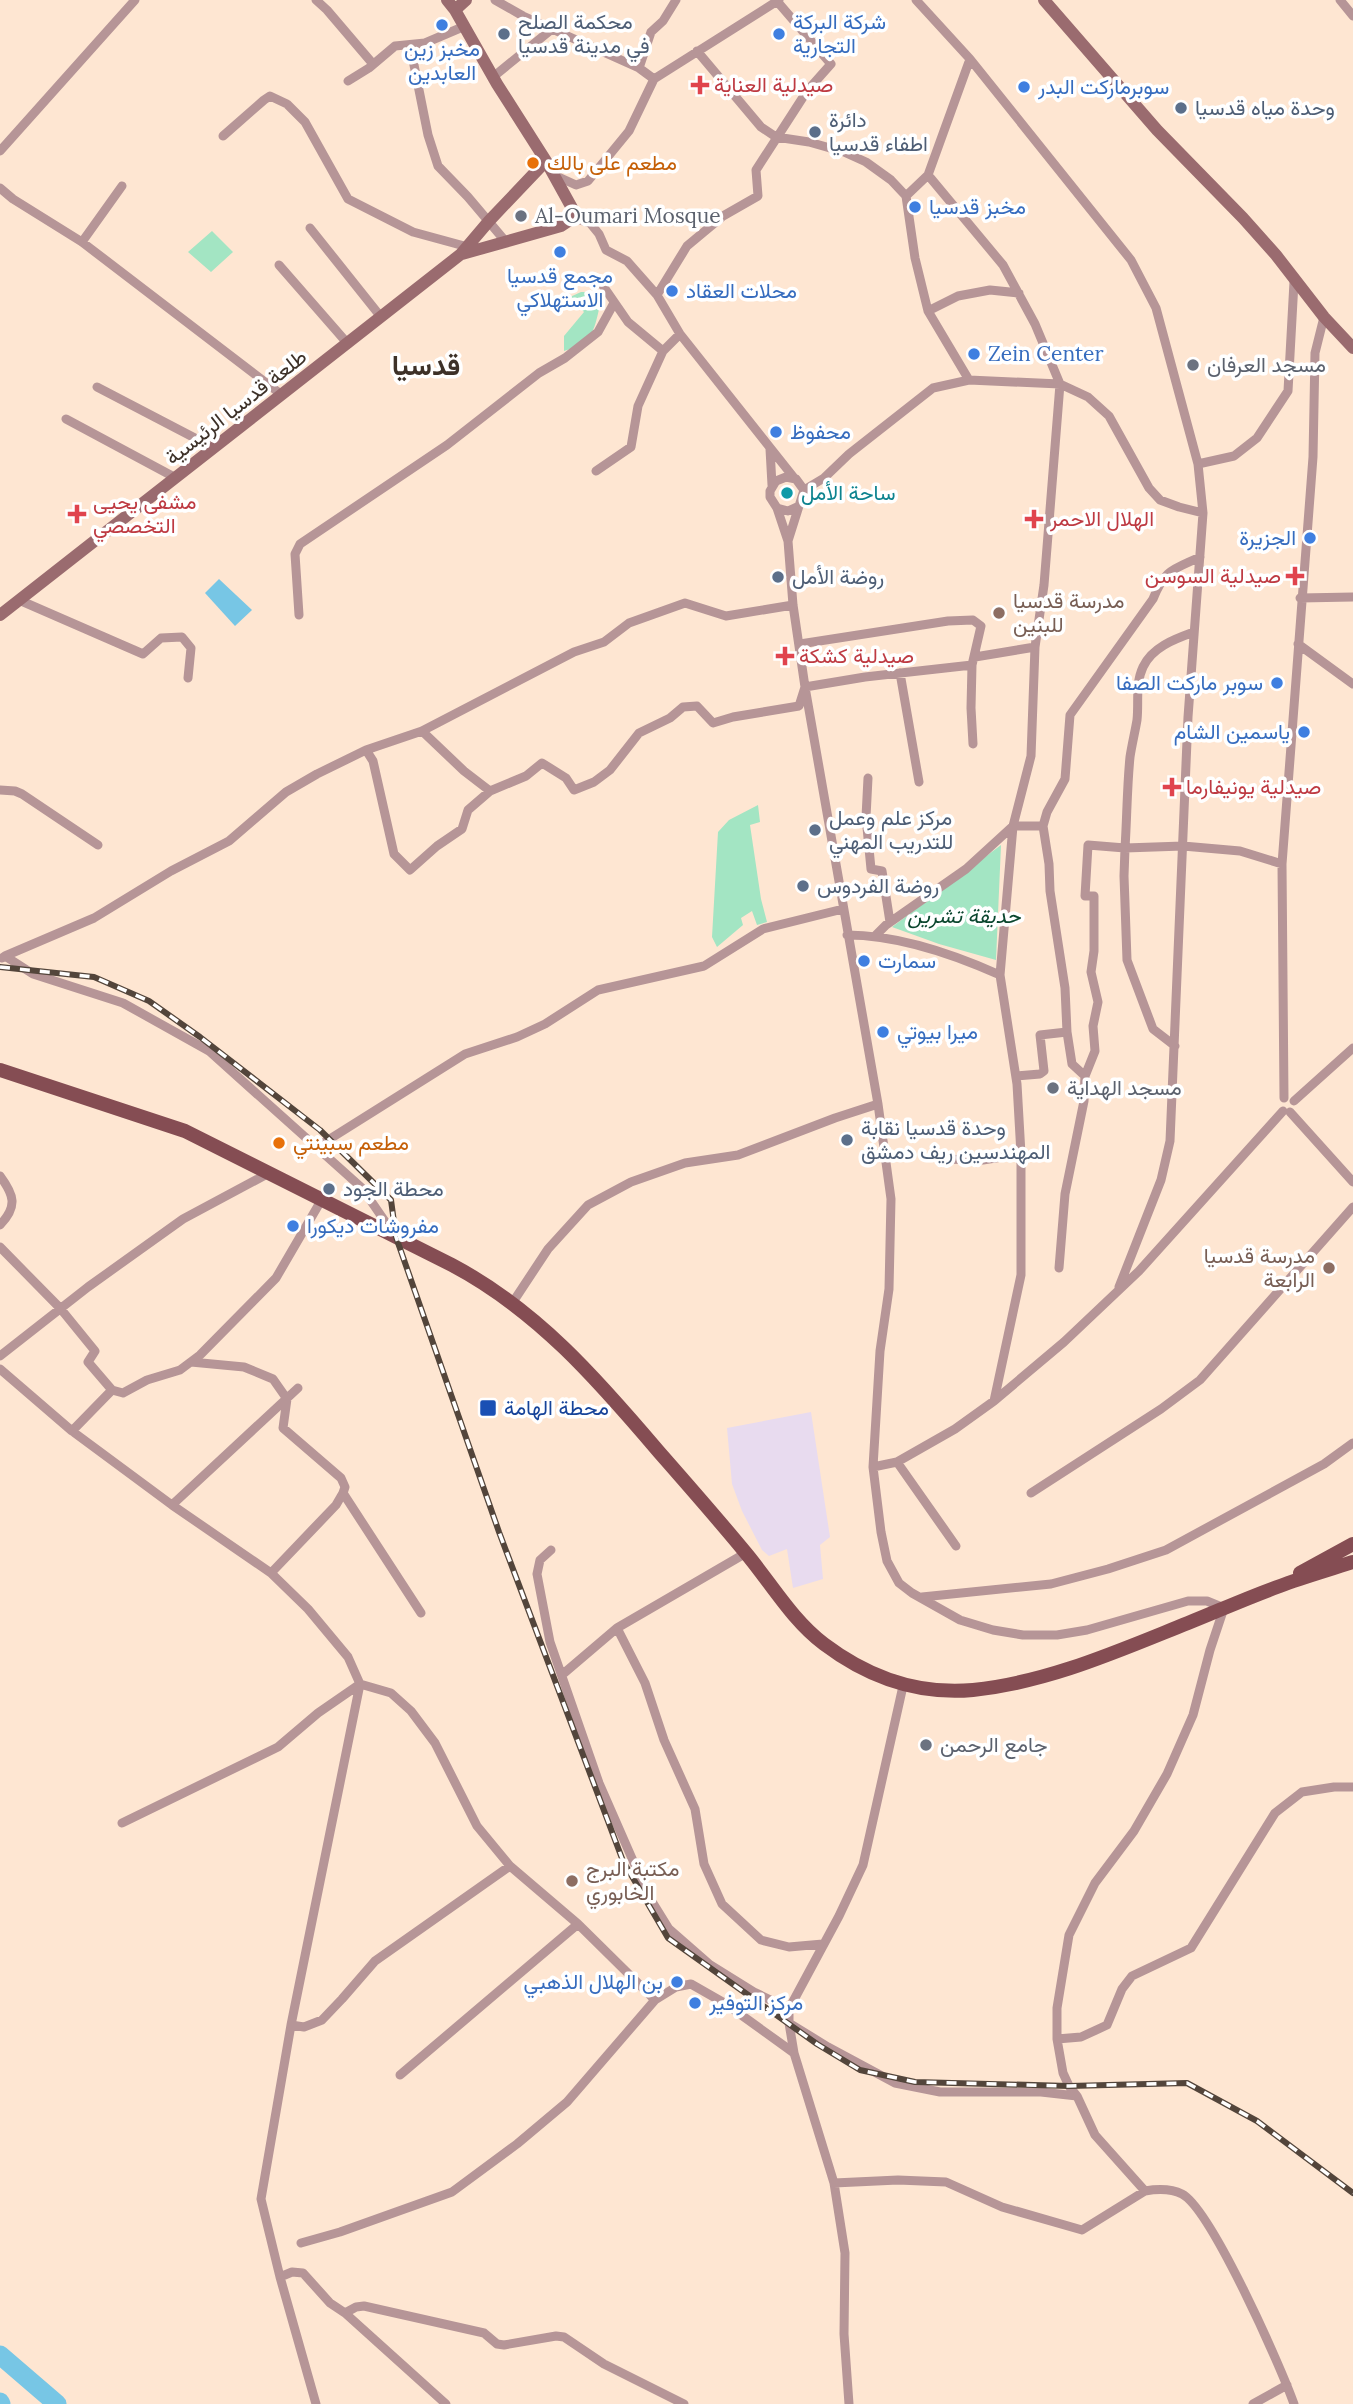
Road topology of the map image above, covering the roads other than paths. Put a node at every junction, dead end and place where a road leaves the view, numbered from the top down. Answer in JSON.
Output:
{"nodes":[{"id":1,"x":135,"y":0,"type":"edge"},
{"id":2,"x":316,"y":0,"type":"edge"},
{"id":3,"x":466,"y":0,"type":"edge"},
{"id":4,"x":495,"y":0,"type":"edge"},
{"id":5,"x":676,"y":0,"type":"edge"},
{"id":6,"x":777,"y":0,"type":"edge"},
{"id":7,"x":916,"y":0,"type":"edge"},
{"id":8,"x":1044,"y":0,"type":"edge"},
{"id":9,"x":1340,"y":0,"type":"edge"},
{"id":10,"x":451,"y":5,"type":"edge"},
{"id":11,"x":1353,"y":16,"type":"edge"},
{"id":12,"x":464,"y":26,"type":"junction"},
{"id":13,"x":552,"y":29,"type":"junction"},
{"id":14,"x":410,"y":45,"type":"junction"},
{"id":15,"x":697,"y":51,"type":"junction"},
{"id":16,"x":970,"y":59,"type":"junction"},
{"id":17,"x":373,"y":64,"type":"junction"},
{"id":18,"x":639,"y":68,"type":"junction"},
{"id":19,"x":493,"y":77,"type":"junction"},
{"id":20,"x":654,"y":79,"type":"junction"},
{"id":21,"x":348,"y":81,"type":"dead end"},
{"id":22,"x":223,"y":136,"type":"dead end"},
{"id":23,"x":776,"y":137,"type":"junction"},
{"id":24,"x":0,"y":151,"type":"edge"},
{"id":25,"x":546,"y":161,"type":"junction"},
{"id":26,"x":554,"y":175,"type":"junction"},
{"id":27,"x":928,"y":175,"type":"junction"},
{"id":28,"x":122,"y":186,"type":"dead end"},
{"id":29,"x":0,"y":188,"type":"edge"},
{"id":30,"x":906,"y":195,"type":"junction"},
{"id":31,"x":573,"y":218,"type":"junction"},
{"id":32,"x":489,"y":221,"type":"junction"},
{"id":33,"x":310,"y":228,"type":"dead end"},
{"id":34,"x":82,"y":242,"type":"junction"},
{"id":35,"x":506,"y":242,"type":"junction"},
{"id":36,"x":465,"y":251,"type":"junction"},
{"id":37,"x":279,"y":265,"type":"dead end"},
{"id":38,"x":598,"y":280,"type":"dead end"},
{"id":39,"x":1294,"y":282,"type":"junction"},
{"id":40,"x":1020,"y":293,"type":"junction"},
{"id":41,"x":657,"y":295,"type":"junction"},
{"id":42,"x":614,"y":303,"type":"junction"},
{"id":43,"x":928,"y":311,"type":"junction"},
{"id":44,"x":381,"y":317,"type":"junction"},
{"id":45,"x":1324,"y":317,"type":"junction"},
{"id":46,"x":680,"y":334,"type":"junction"},
{"id":47,"x":348,"y":344,"type":"junction"},
{"id":48,"x":1353,"y":348,"type":"edge"},
{"id":49,"x":663,"y":351,"type":"junction"},
{"id":50,"x":969,"y":380,"type":"junction"},
{"id":51,"x":1060,"y":384,"type":"junction"},
{"id":52,"x":97,"y":387,"type":"dead end"},
{"id":53,"x":282,"y":395,"type":"junction"},
{"id":54,"x":66,"y":419,"type":"dead end"},
{"id":55,"x":214,"y":448,"type":"junction"},
{"id":56,"x":770,"y":449,"type":"junction"},
{"id":57,"x":1198,"y":464,"type":"junction"},
{"id":58,"x":596,"y":471,"type":"dead end"},
{"id":59,"x":176,"y":478,"type":"junction"},
{"id":60,"x":796,"y":479,"type":"junction"},
{"id":61,"x":772,"y":485,"type":"junction"},
{"id":62,"x":804,"y":490,"type":"junction"},
{"id":63,"x":799,"y":506,"type":"junction"},
{"id":64,"x":777,"y":508,"type":"junction"},
{"id":65,"x":1203,"y":513,"type":"junction"},
{"id":66,"x":788,"y":541,"type":"junction"},
{"id":67,"x":1200,"y":557,"type":"junction"},
{"id":68,"x":1353,"y":597,"type":"edge"},
{"id":69,"x":1300,"y":598,"type":"junction"},
{"id":70,"x":19,"y":600,"type":"junction"},
{"id":71,"x":793,"y":605,"type":"junction"},
{"id":72,"x":0,"y":615,"type":"edge"},
{"id":73,"x":299,"y":615,"type":"dead end"},
{"id":74,"x":1194,"y":632,"type":"junction"},
{"id":75,"x":800,"y":644,"type":"junction"},
{"id":76,"x":1298,"y":644,"type":"junction"},
{"id":77,"x":1035,"y":647,"type":"junction"},
{"id":78,"x":974,"y":661,"type":"junction"},
{"id":79,"x":900,"y":673,"type":"junction"},
{"id":80,"x":188,"y":677,"type":"dead end"},
{"id":81,"x":1353,"y":684,"type":"edge"},
{"id":82,"x":805,"y":687,"type":"junction"},
{"id":83,"x":422,"y":731,"type":"junction"},
{"id":84,"x":973,"y":744,"type":"dead end"},
{"id":85,"x":366,"y":750,"type":"junction"},
{"id":86,"x":868,"y":778,"type":"dead end"},
{"id":87,"x":919,"y":782,"type":"dead end"},
{"id":88,"x":0,"y":790,"type":"edge"},
{"id":89,"x":490,"y":791,"type":"junction"},
{"id":90,"x":1013,"y":826,"type":"junction"},
{"id":91,"x":1043,"y":826,"type":"junction"},
{"id":92,"x":98,"y":845,"type":"dead end"},
{"id":93,"x":1183,"y":846,"type":"junction"},
{"id":94,"x":1125,"y":848,"type":"junction"},
{"id":95,"x":1282,"y":863,"type":"junction"},
{"id":96,"x":843,"y":909,"type":"junction"},
{"id":97,"x":890,"y":922,"type":"junction"},
{"id":98,"x":847,"y":935,"type":"junction"},
{"id":99,"x":876,"y":935,"type":"junction"},
{"id":100,"x":2,"y":957,"type":"edge"},
{"id":101,"x":1000,"y":975,"type":"junction"},
{"id":102,"x":1067,"y":1032,"type":"junction"},
{"id":103,"x":1175,"y":1046,"type":"junction"},
{"id":104,"x":1353,"y":1048,"type":"edge"},
{"id":105,"x":0,"y":1070,"type":"edge"},
{"id":106,"x":1016,"y":1076,"type":"junction"},
{"id":107,"x":1085,"y":1076,"type":"junction"},
{"id":108,"x":1284,"y":1098,"type":"junction"},
{"id":109,"x":1294,"y":1101,"type":"junction"},
{"id":110,"x":878,"y":1104,"type":"junction"},
{"id":111,"x":1286,"y":1111,"type":"junction"},
{"id":112,"x":317,"y":1147,"type":"junction"},
{"id":113,"x":1021,"y":1154,"type":"junction"},
{"id":114,"x":940,"y":1159,"type":"dead end"},
{"id":115,"x":269,"y":1173,"type":"junction"},
{"id":116,"x":0,"y":1176,"type":"edge"},
{"id":117,"x":1353,"y":1182,"type":"edge"},
{"id":118,"x":321,"y":1199,"type":"junction"},
{"id":119,"x":1353,"y":1207,"type":"edge"},
{"id":120,"x":0,"y":1225,"type":"edge"},
{"id":121,"x":396,"y":1237,"type":"junction"},
{"id":122,"x":0,"y":1247,"type":"edge"},
{"id":123,"x":1059,"y":1268,"type":"dead end"},
{"id":124,"x":1119,"y":1289,"type":"junction"},
{"id":125,"x":513,"y":1302,"type":"junction"},
{"id":126,"x":60,"y":1308,"type":"junction"},
{"id":127,"x":0,"y":1356,"type":"edge"},
{"id":128,"x":191,"y":1362,"type":"junction"},
{"id":129,"x":0,"y":1369,"type":"edge"},
{"id":130,"x":298,"y":1388,"type":"dead end"},
{"id":131,"x":112,"y":1390,"type":"junction"},
{"id":132,"x":287,"y":1399,"type":"junction"},
{"id":133,"x":994,"y":1401,"type":"junction"},
{"id":134,"x":72,"y":1431,"type":"junction"},
{"id":135,"x":1353,"y":1443,"type":"edge"},
{"id":136,"x":897,"y":1462,"type":"junction"},
{"id":137,"x":873,"y":1467,"type":"junction"},
{"id":138,"x":343,"y":1493,"type":"junction"},
{"id":139,"x":1031,"y":1493,"type":"dead end"},
{"id":140,"x":172,"y":1505,"type":"junction"},
{"id":141,"x":1353,"y":1544,"type":"edge"},
{"id":142,"x":956,"y":1546,"type":"dead end"},
{"id":143,"x":551,"y":1550,"type":"dead end"},
{"id":144,"x":746,"y":1553,"type":"junction"},
{"id":145,"x":1353,"y":1562,"type":"edge"},
{"id":146,"x":271,"y":1573,"type":"junction"},
{"id":147,"x":1281,"y":1585,"type":"junction"},
{"id":148,"x":922,"y":1597,"type":"junction"},
{"id":149,"x":1224,"y":1608,"type":"junction"},
{"id":150,"x":421,"y":1613,"type":"dead end"},
{"id":151,"x":617,"y":1628,"type":"junction"},
{"id":152,"x":563,"y":1674,"type":"junction"},
{"id":153,"x":360,"y":1684,"type":"junction"},
{"id":154,"x":903,"y":1686,"type":"junction"},
{"id":155,"x":1353,"y":1787,"type":"edge"},
{"id":156,"x":122,"y":1823,"type":"dead end"},
{"id":157,"x":510,"y":1866,"type":"junction"},
{"id":158,"x":578,"y":1924,"type":"junction"},
{"id":159,"x":823,"y":1944,"type":"junction"},
{"id":160,"x":655,"y":2000,"type":"junction"},
{"id":161,"x":789,"y":2009,"type":"junction"},
{"id":162,"x":789,"y":2023,"type":"junction"},
{"id":163,"x":291,"y":2025,"type":"junction"},
{"id":164,"x":1057,"y":2039,"type":"junction"},
{"id":165,"x":794,"y":2053,"type":"junction"},
{"id":166,"x":400,"y":2074,"type":"dead end"},
{"id":167,"x":1077,"y":2096,"type":"junction"},
{"id":168,"x":834,"y":2183,"type":"junction"},
{"id":169,"x":1145,"y":2191,"type":"junction"},
{"id":170,"x":301,"y":2243,"type":"dead end"},
{"id":171,"x":279,"y":2277,"type":"junction"},
{"id":172,"x":345,"y":2313,"type":"junction"},
{"id":173,"x":1287,"y":2385,"type":"junction"},
{"id":174,"x":316,"y":2404,"type":"edge"},
{"id":175,"x":446,"y":2404,"type":"edge"},
{"id":176,"x":684,"y":2404,"type":"edge"},
{"id":177,"x":849,"y":2404,"type":"edge"},
{"id":178,"x":1253,"y":2404,"type":"edge"},
{"id":179,"x":1294,"y":2404,"type":"edge"}],
"edges":[{"from":1,"to":24,"type":"street"},
{"from":2,"to":17,"type":"street"},
{"from":3,"to":10,"type":"main road"},
{"from":4,"to":13,"type":"street"},
{"from":5,"to":18,"type":"street"},
{"from":6,"to":15,"type":"street"},
{"from":6,"to":23,"type":"street"},
{"from":7,"to":16,"type":"street"},
{"from":8,"to":39,"type":"main road"},
{"from":9,"to":11,"type":"street"},
{"from":10,"to":12,"type":"main road"},
{"from":12,"to":14,"type":"street"},
{"from":12,"to":19,"type":"main road"},
{"from":13,"to":18,"type":"street"},
{"from":13,"to":19,"type":"street"},
{"from":14,"to":17,"type":"street"},
{"from":14,"to":32,"type":"street"},
{"from":15,"to":20,"type":"street"},
{"from":15,"to":23,"type":"street"},
{"from":16,"to":27,"type":"street"},
{"from":16,"to":57,"type":"street"},
{"from":17,"to":21,"type":"street"},
{"from":18,"to":20,"type":"street"},
{"from":19,"to":25,"type":"main road"},
{"from":20,"to":26,"type":"street"},
{"from":22,"to":36,"type":"street"},
{"from":23,"to":30,"type":"street"},
{"from":23,"to":41,"type":"street"},
{"from":25,"to":26,"type":"main road"},
{"from":25,"to":32,"type":"main road","name":"طلعة قدسيا الرئيسية"},
{"from":26,"to":31,"type":"main road"},
{"from":27,"to":30,"type":"street"},
{"from":27,"to":40,"type":"street"},
{"from":28,"to":34,"type":"street"},
{"from":29,"to":34,"type":"street"},
{"from":30,"to":43,"type":"street"},
{"from":31,"to":35,"type":"main road","name":"طلعة قدسيا الرئيسية"},
{"from":31,"to":41,"type":"street"},
{"from":32,"to":35,"type":"street"},
{"from":32,"to":36,"type":"main road","name":"طلعة قدسيا الرئيسية"},
{"from":33,"to":44,"type":"street"},
{"from":34,"to":53,"type":"street"},
{"from":35,"to":36,"type":"main road","name":"طلعة قدسيا الرئيسية"},
{"from":36,"to":44,"type":"main road","name":"طلعة قدسيا الرئيسية"},
{"from":37,"to":47,"type":"street"},
{"from":38,"to":42,"type":"street"},
{"from":39,"to":45,"type":"main road"},
{"from":39,"to":57,"type":"street"},
{"from":40,"to":43,"type":"street"},
{"from":40,"to":51,"type":"street"},
{"from":41,"to":46,"type":"street"},
{"from":42,"to":49,"type":"street"},
{"from":42,"to":73,"type":"street"},
{"from":43,"to":50,"type":"street"},
{"from":44,"to":47,"type":"main road","name":"طلعة قدسيا الرئيسية"},
{"from":45,"to":48,"type":"main road"},
{"from":45,"to":69,"type":"street"},
{"from":46,"to":49,"type":"street"},
{"from":46,"to":56,"type":"street"},
{"from":47,"to":53,"type":"main road","name":"طلعة قدسيا الرئيسية"},
{"from":49,"to":58,"type":"street"},
{"from":50,"to":51,"type":"street"},
{"from":50,"to":62,"type":"street"},
{"from":51,"to":65,"type":"street"},
{"from":51,"to":77,"type":"street"},
{"from":52,"to":55,"type":"street"},
{"from":53,"to":55,"type":"main road","name":"طلعة قدسيا الرئيسية"},
{"from":54,"to":59,"type":"street"},
{"from":55,"to":59,"type":"main road","name":"طلعة قدسيا الرئيسية"},
{"from":56,"to":60,"type":"street"},
{"from":56,"to":61,"type":"street"},
{"from":57,"to":65,"type":"street"},
{"from":59,"to":70,"type":"main road","name":"طلعة قدسيا الرئيسية"},
{"from":60,"to":61,"type":"street"},
{"from":60,"to":62,"type":"street"},
{"from":61,"to":64,"type":"street"},
{"from":62,"to":63,"type":"street"},
{"from":63,"to":64,"type":"street"},
{"from":63,"to":66,"type":"street"},
{"from":64,"to":66,"type":"street"},
{"from":65,"to":67,"type":"street"},
{"from":66,"to":71,"type":"street"},
{"from":67,"to":74,"type":"street"},
{"from":67,"to":91,"type":"street"},
{"from":68,"to":69,"type":"street"},
{"from":69,"to":76,"type":"street"},
{"from":70,"to":72,"type":"main road","name":"طلعة قدسيا الرئيسية"},
{"from":70,"to":80,"type":"street"},
{"from":71,"to":75,"type":"street"},
{"from":71,"to":83,"type":"street"},
{"from":74,"to":93,"type":"street"},
{"from":74,"to":94,"type":"street"},
{"from":75,"to":78,"type":"street"},
{"from":75,"to":82,"type":"street"},
{"from":76,"to":81,"type":"street"},
{"from":76,"to":95,"type":"street"},
{"from":77,"to":78,"type":"street"},
{"from":77,"to":90,"type":"street"},
{"from":78,"to":79,"type":"street"},
{"from":78,"to":84,"type":"street"},
{"from":79,"to":82,"type":"street"},
{"from":79,"to":87,"type":"street"},
{"from":82,"to":89,"type":"street"},
{"from":82,"to":96,"type":"street"},
{"from":83,"to":85,"type":"street"},
{"from":83,"to":89,"type":"street"},
{"from":85,"to":89,"type":"street"},
{"from":85,"to":100,"type":"street"},
{"from":86,"to":97,"type":"street"},
{"from":88,"to":92,"type":"street"},
{"from":90,"to":91,"type":"street"},
{"from":90,"to":97,"type":"street"},
{"from":90,"to":101,"type":"street"},
{"from":91,"to":102,"type":"street"},
{"from":93,"to":94,"type":"street"},
{"from":93,"to":95,"type":"street"},
{"from":93,"to":103,"type":"street"},
{"from":94,"to":103,"type":"street"},
{"from":94,"to":107,"type":"street"},
{"from":95,"to":108,"type":"street"},
{"from":96,"to":98,"type":"street"},
{"from":96,"to":112,"type":"street"},
{"from":97,"to":99,"type":"street"},
{"from":98,"to":99,"type":"street"},
{"from":98,"to":110,"type":"street"},
{"from":99,"to":101,"type":"street"},
{"from":100,"to":112,"type":"street"},
{"from":101,"to":106,"type":"street"},
{"from":102,"to":106,"type":"street"},
{"from":102,"to":107,"type":"street"},
{"from":103,"to":124,"type":"street"},
{"from":104,"to":109,"type":"street"},
{"from":105,"to":115,"type":"main road"},
{"from":106,"to":113,"type":"street"},
{"from":107,"to":123,"type":"street"},
{"from":108,"to":109,"type":"street"},
{"from":108,"to":111,"type":"street"},
{"from":109,"to":111,"type":"street"},
{"from":110,"to":125,"type":"street"},
{"from":110,"to":137,"type":"street"},
{"from":111,"to":117,"type":"street"},
{"from":111,"to":124,"type":"street"},
{"from":112,"to":121,"type":"street"},
{"from":113,"to":114,"type":"street"},
{"from":113,"to":133,"type":"street"},
{"from":115,"to":118,"type":"main road"},
{"from":115,"to":126,"type":"street"},
{"from":116,"to":120,"type":"street"},
{"from":118,"to":121,"type":"main road"},
{"from":118,"to":128,"type":"street"},
{"from":119,"to":139,"type":"street"},
{"from":121,"to":125,"type":"main road"},
{"from":122,"to":126,"type":"street"},
{"from":124,"to":133,"type":"street"},
{"from":125,"to":144,"type":"main road"},
{"from":126,"to":127,"type":"street"},
{"from":126,"to":131,"type":"street"},
{"from":128,"to":131,"type":"street"},
{"from":128,"to":132,"type":"street"},
{"from":129,"to":134,"type":"street"},
{"from":130,"to":132,"type":"street"},
{"from":131,"to":134,"type":"street"},
{"from":132,"to":138,"type":"street"},
{"from":132,"to":140,"type":"street"},
{"from":133,"to":136,"type":"street"},
{"from":134,"to":140,"type":"street"},
{"from":135,"to":148,"type":"street"},
{"from":136,"to":137,"type":"street"},
{"from":136,"to":142,"type":"street"},
{"from":137,"to":148,"type":"street"},
{"from":138,"to":146,"type":"street"},
{"from":138,"to":150,"type":"street"},
{"from":140,"to":146,"type":"street"},
{"from":141,"to":147,"type":"main road"},
{"from":143,"to":152,"type":"street"},
{"from":144,"to":151,"type":"street"},
{"from":144,"to":154,"type":"main road"},
{"from":145,"to":147,"type":"main road"},
{"from":146,"to":153,"type":"street"},
{"from":147,"to":149,"type":"main road"},
{"from":148,"to":149,"type":"street"},
{"from":149,"to":154,"type":"main road"},
{"from":149,"to":164,"type":"street"},
{"from":151,"to":152,"type":"street"},
{"from":151,"to":159,"type":"street"},
{"from":152,"to":161,"type":"street"},
{"from":153,"to":156,"type":"street"},
{"from":153,"to":157,"type":"street"},
{"from":153,"to":163,"type":"street"},
{"from":154,"to":159,"type":"street"},
{"from":155,"to":164,"type":"street"},
{"from":157,"to":158,"type":"street"},
{"from":157,"to":163,"type":"street"},
{"from":158,"to":160,"type":"street"},
{"from":158,"to":166,"type":"street"},
{"from":159,"to":161,"type":"street"},
{"from":160,"to":165,"type":"street"},
{"from":160,"to":170,"type":"street"},
{"from":161,"to":162,"type":"street"},
{"from":162,"to":165,"type":"street"},
{"from":162,"to":167,"type":"street"},
{"from":163,"to":171,"type":"street"},
{"from":164,"to":167,"type":"street"},
{"from":165,"to":168,"type":"street"},
{"from":167,"to":169,"type":"street"},
{"from":168,"to":169,"type":"street"},
{"from":168,"to":177,"type":"street"},
{"from":169,"to":173,"type":"street"},
{"from":171,"to":172,"type":"street"},
{"from":171,"to":174,"type":"street"},
{"from":172,"to":175,"type":"street"},
{"from":172,"to":176,"type":"street"},
{"from":173,"to":178,"type":"street"},
{"from":173,"to":179,"type":"street"}]}
